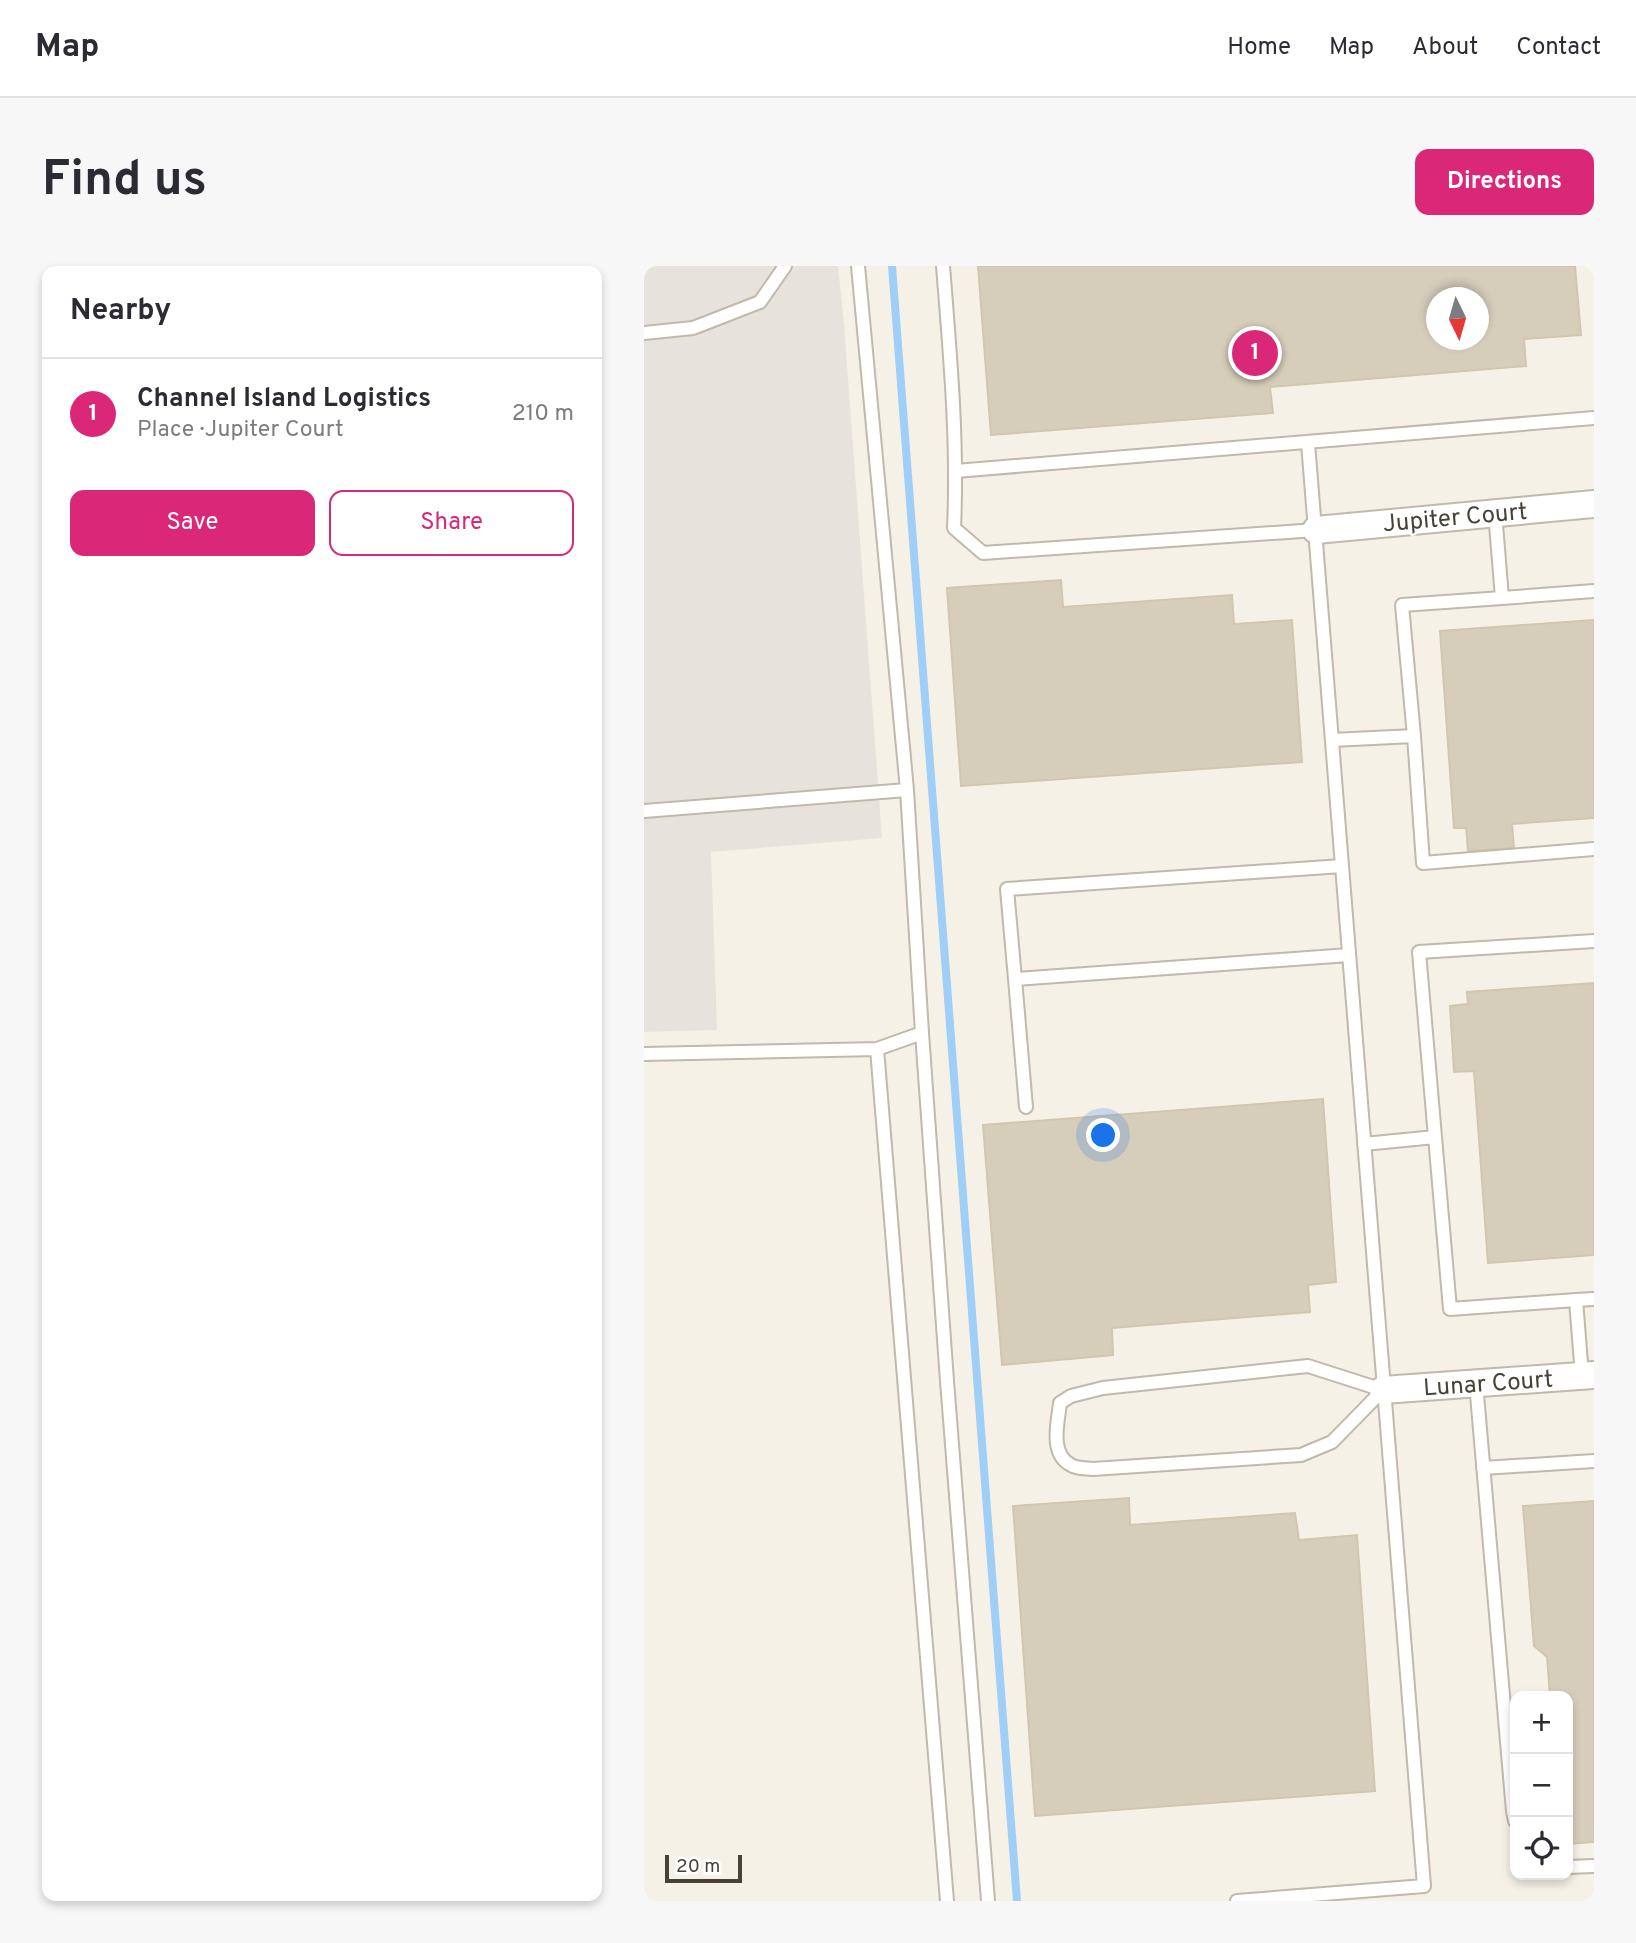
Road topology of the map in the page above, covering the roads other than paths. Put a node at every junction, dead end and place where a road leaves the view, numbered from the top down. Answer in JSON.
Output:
{"nodes":[{"id":1,"x":785,"y":266,"type":"edge"},
{"id":2,"x":858,"y":266,"type":"edge"},
{"id":3,"x":943,"y":266,"type":"edge"},
{"id":4,"x":644,"y":333,"type":"edge"},
{"id":5,"x":1594,"y":418,"type":"edge"},
{"id":6,"x":1308,"y":443,"type":"junction"},
{"id":7,"x":956,"y":471,"type":"junction"},
{"id":8,"x":1594,"y":504,"type":"edge"},
{"id":9,"x":1495,"y":512,"type":"junction"},
{"id":10,"x":1316,"y":530,"type":"junction"},
{"id":11,"x":1594,"y":591,"type":"edge"},
{"id":12,"x":1502,"y":598,"type":"junction"},
{"id":13,"x":1414,"y":736,"type":"junction"},
{"id":14,"x":1332,"y":740,"type":"junction"},
{"id":15,"x":907,"y":790,"type":"junction"},
{"id":16,"x":644,"y":811,"type":"edge"},
{"id":17,"x":1594,"y":849,"type":"edge"},
{"id":18,"x":1342,"y":866,"type":"junction"},
{"id":19,"x":1594,"y":941,"type":"edge"},
{"id":20,"x":1349,"y":955,"type":"junction"},
{"id":21,"x":1015,"y":979,"type":"junction"},
{"id":22,"x":922,"y":1033,"type":"junction"},
{"id":23,"x":877,"y":1049,"type":"junction"},
{"id":24,"x":644,"y":1054,"type":"edge"},
{"id":25,"x":1026,"y":1107,"type":"dead end"},
{"id":26,"x":1435,"y":1137,"type":"junction"},
{"id":27,"x":1364,"y":1144,"type":"junction"},
{"id":28,"x":1594,"y":1299,"type":"edge"},
{"id":29,"x":1576,"y":1300,"type":"junction"},
{"id":30,"x":1591,"y":1378,"type":"edge"},
{"id":31,"x":1476,"y":1383,"type":"junction"},
{"id":32,"x":1382,"y":1390,"type":"junction"},
{"id":33,"x":1594,"y":1461,"type":"edge"},
{"id":34,"x":1483,"y":1468,"type":"junction"},
{"id":35,"x":1514,"y":1817,"type":"edge"},
{"id":36,"x":1594,"y":1866,"type":"edge"},
{"id":37,"x":1573,"y":1867,"type":"edge"},
{"id":38,"x":947,"y":1901,"type":"edge"},
{"id":39,"x":988,"y":1901,"type":"edge"},
{"id":40,"x":1237,"y":1901,"type":"edge"}],
"edges":[{"from":1,"to":4,"type":"lane"},
{"from":2,"to":15,"type":"lane"},
{"from":3,"to":7,"type":"lane"},
{"from":5,"to":6,"type":"lane"},
{"from":6,"to":7,"type":"lane"},
{"from":6,"to":10,"type":"lane"},
{"from":7,"to":10,"type":"lane"},
{"from":8,"to":9,"type":"street","name":"Jupiter Court"},
{"from":9,"to":10,"type":"street","name":"Jupiter Court"},
{"from":9,"to":12,"type":"lane"},
{"from":10,"to":14,"type":"lane"},
{"from":11,"to":12,"type":"lane"},
{"from":12,"to":13,"type":"lane"},
{"from":13,"to":14,"type":"lane"},
{"from":13,"to":17,"type":"lane"},
{"from":14,"to":18,"type":"lane"},
{"from":15,"to":16,"type":"lane"},
{"from":15,"to":22,"type":"lane"},
{"from":18,"to":20,"type":"lane"},
{"from":18,"to":21,"type":"lane"},
{"from":19,"to":26,"type":"lane"},
{"from":20,"to":21,"type":"lane"},
{"from":20,"to":27,"type":"lane"},
{"from":21,"to":25,"type":"lane"},
{"from":22,"to":23,"type":"lane"},
{"from":22,"to":39,"type":"lane"},
{"from":23,"to":24,"type":"lane"},
{"from":23,"to":38,"type":"lane"},
{"from":26,"to":27,"type":"lane"},
{"from":26,"to":29,"type":"lane"},
{"from":27,"to":32,"type":"lane"},
{"from":28,"to":29,"type":"lane"},
{"from":29,"to":30,"type":"lane"},
{"from":30,"to":31,"type":"street","name":"Lunar Court"},
{"from":31,"to":32,"type":"street","name":"Lunar Court"},
{"from":31,"to":34,"type":"lane"},
{"from":32,"to":32,"type":"lane"},
{"from":32,"to":40,"type":"lane"},
{"from":33,"to":34,"type":"lane"},
{"from":34,"to":35,"type":"lane"},
{"from":36,"to":37,"type":"lane"}]}
